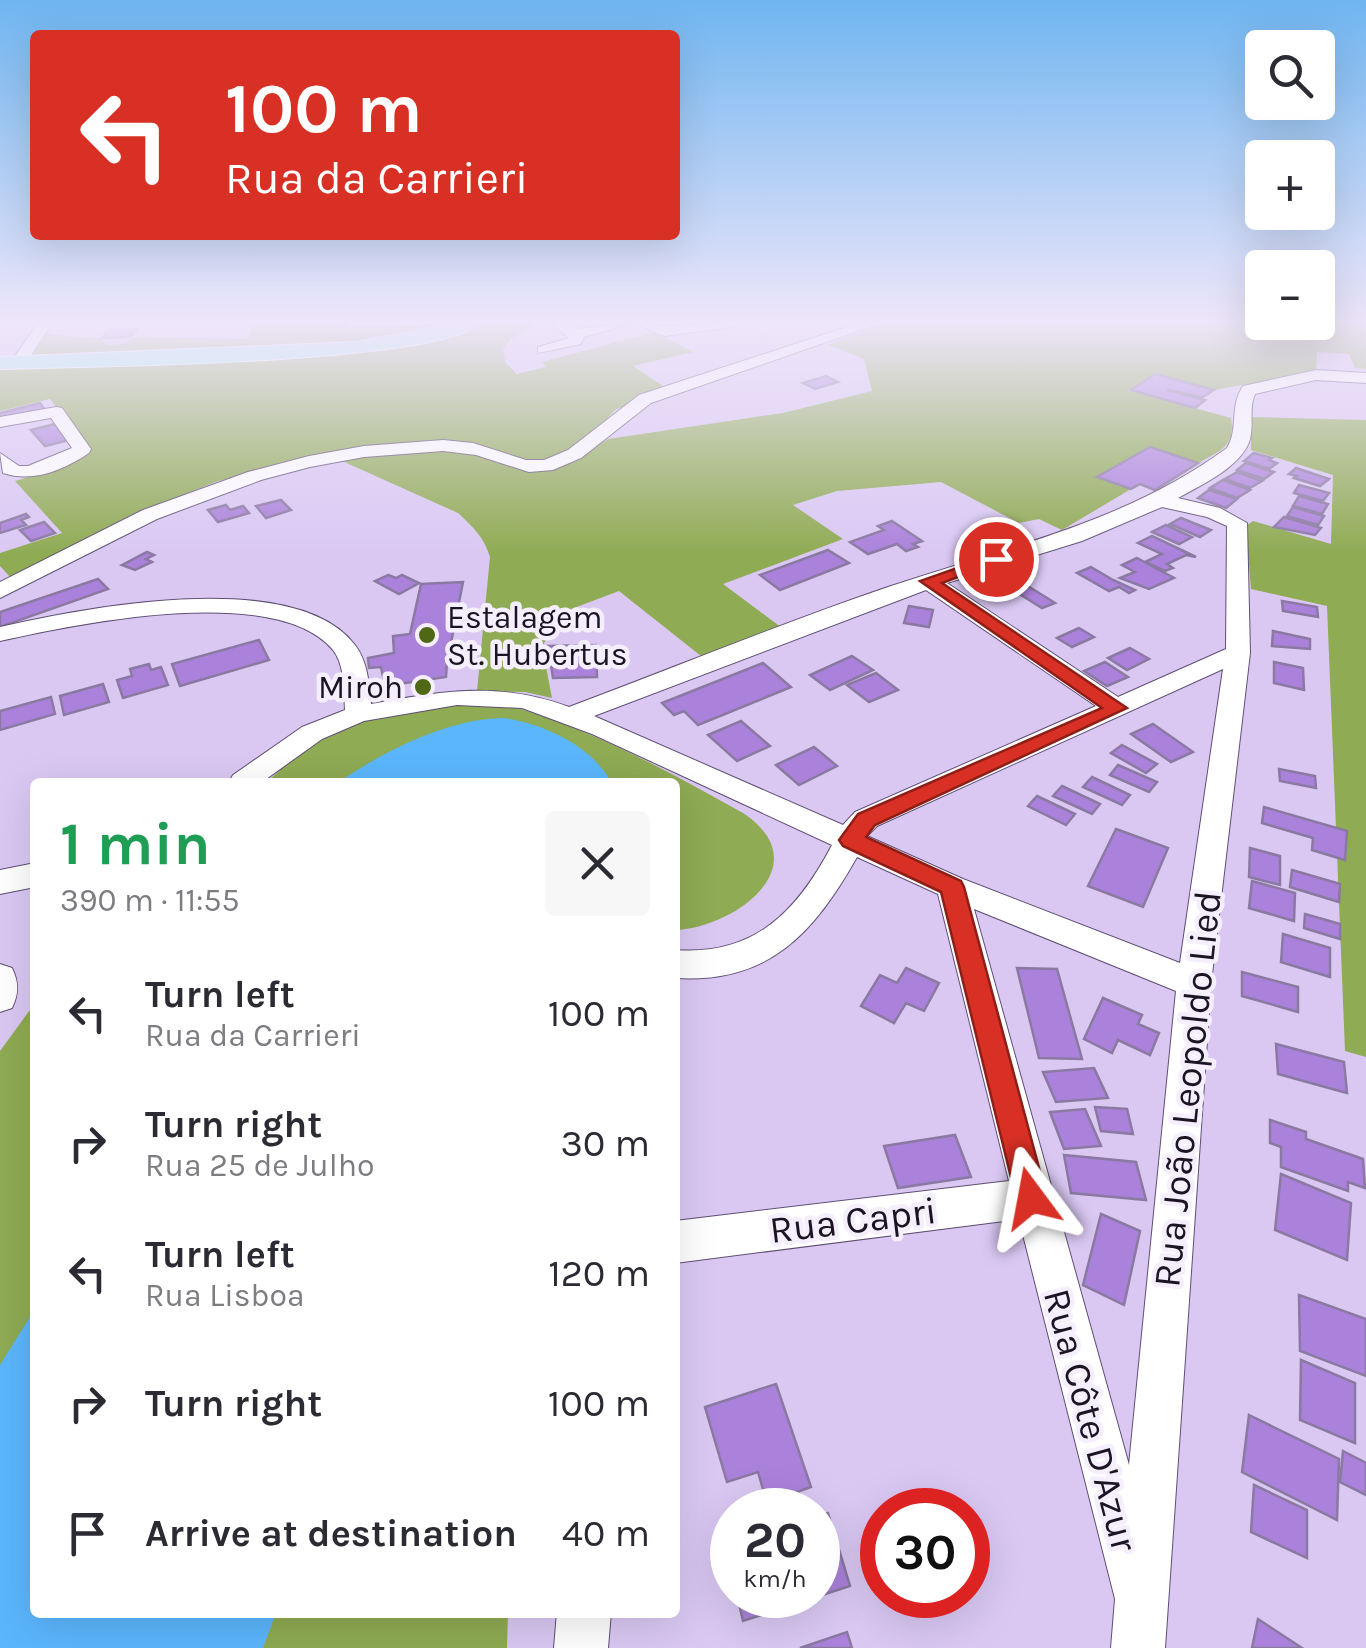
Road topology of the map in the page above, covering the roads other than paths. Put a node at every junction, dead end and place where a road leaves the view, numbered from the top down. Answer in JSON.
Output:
{"nodes":[{"id":1,"x":644,"y":400,"type":"edge"},
{"id":2,"x":1245,"y":400,"type":"edge"},
{"id":3,"x":0,"y":422,"type":"edge"},
{"id":4,"x":0,"y":458,"type":"edge"},
{"id":5,"x":1163,"y":501,"type":"junction"},
{"id":6,"x":929,"y":581,"type":"junction"},
{"id":7,"x":2,"y":587,"type":"edge"},
{"id":8,"x":0,"y":634,"type":"edge"},
{"id":9,"x":1238,"y":653,"type":"junction"},
{"id":10,"x":1117,"y":708,"type":"junction"},
{"id":11,"x":358,"y":714,"type":"junction"},
{"id":12,"x":572,"y":715,"type":"junction"},
{"id":13,"x":250,"y":778,"type":"edge"},
{"id":14,"x":851,"y":840,"type":"junction"},
{"id":15,"x":30,"y":876,"type":"edge"},
{"id":16,"x":0,"y":882,"type":"edge"},
{"id":17,"x":952,"y":887,"type":"junction"},
{"id":18,"x":680,"y":964,"type":"edge"},
{"id":19,"x":0,"y":978,"type":"edge"},
{"id":20,"x":1194,"y":983,"type":"junction"},
{"id":21,"x":0,"y":998,"type":"edge"},
{"id":22,"x":1031,"y":1198,"type":"junction"},
{"id":23,"x":680,"y":1241,"type":"edge"},
{"id":24,"x":1141,"y":1604,"type":"junction"},
{"id":25,"x":584,"y":1618,"type":"edge"},
{"id":26,"x":581,"y":1648,"type":"edge"},
{"id":27,"x":1138,"y":1648,"type":"edge"}],
"edges":[{"from":1,"to":7,"type":"street"},
{"from":2,"to":5,"type":"street"},
{"from":3,"to":4,"type":"street"},
{"from":5,"to":6,"type":"street"},
{"from":5,"to":9,"type":"street","name":"Rua João Leopoldo Lied"},
{"from":6,"to":10,"type":"street"},
{"from":6,"to":12,"type":"street"},
{"from":8,"to":11,"type":"street"},
{"from":9,"to":10,"type":"street"},
{"from":9,"to":20,"type":"street","name":"Rua João Leopoldo Lied"},
{"from":10,"to":14,"type":"street"},
{"from":11,"to":12,"type":"street"},
{"from":11,"to":13,"type":"street"},
{"from":12,"to":14,"type":"street"},
{"from":14,"to":17,"type":"street"},
{"from":14,"to":18,"type":"street"},
{"from":15,"to":16,"type":"street"},
{"from":17,"to":20,"type":"street"},
{"from":17,"to":22,"type":"street","name":"Rua Côte D'Azur"},
{"from":19,"to":21,"type":"street"},
{"from":20,"to":24,"type":"street","name":"Rua João Leopoldo Lied"},
{"from":22,"to":23,"type":"street","name":"Rua Capri"},
{"from":22,"to":24,"type":"street","name":"Rua Côte D'Azur"},
{"from":24,"to":27,"type":"street","name":"Rua João Leopoldo Lied"},
{"from":25,"to":26,"type":"street"}]}
